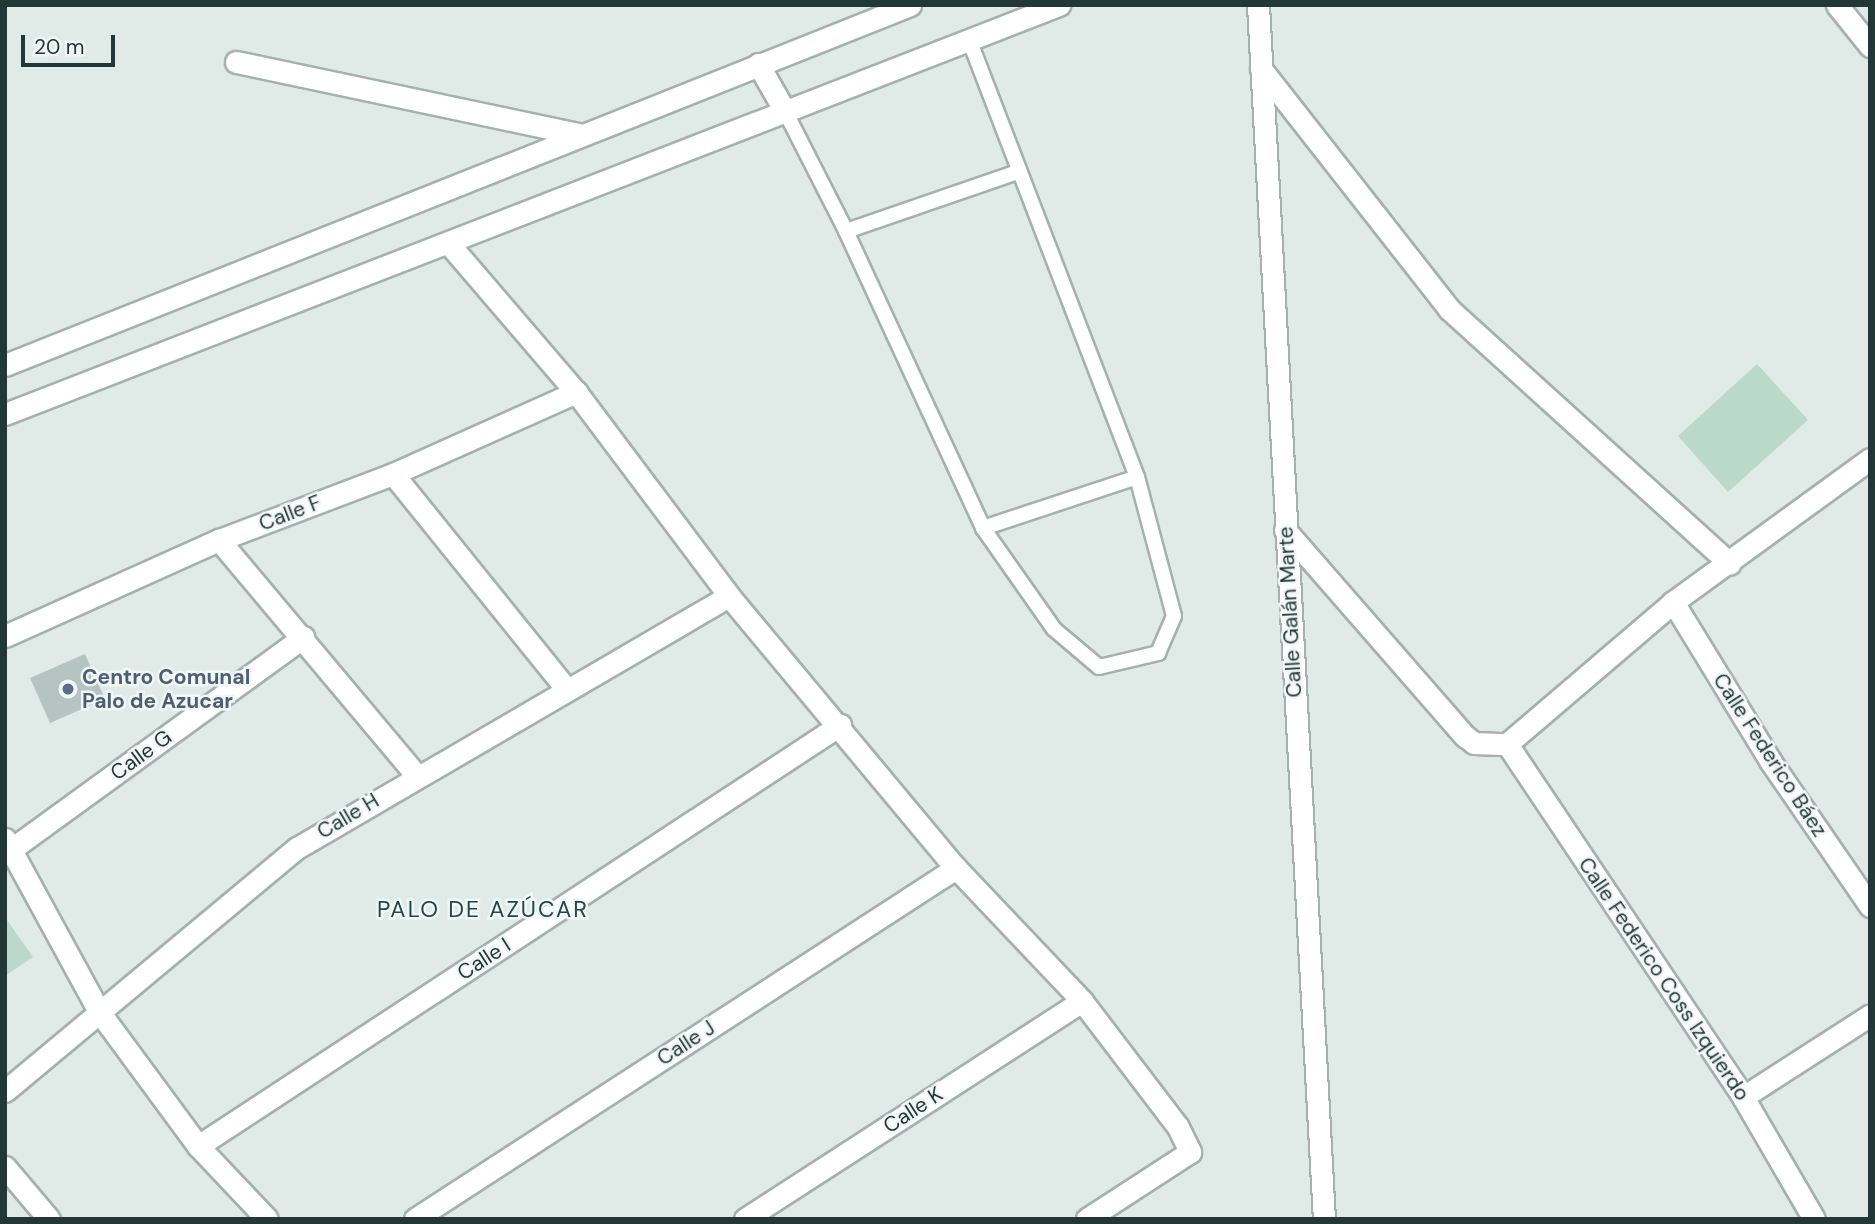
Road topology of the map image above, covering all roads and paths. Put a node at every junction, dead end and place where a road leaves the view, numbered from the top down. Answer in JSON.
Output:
{"nodes":[{"id":1,"x":910,"y":5,"type":"edge"},
{"id":2,"x":1059,"y":5,"type":"edge"},
{"id":3,"x":1258,"y":5,"type":"edge"},
{"id":4,"x":1837,"y":5,"type":"edge"},
{"id":5,"x":970,"y":41,"type":"junction"},
{"id":6,"x":1870,"y":46,"type":"edge"},
{"id":7,"x":236,"y":62,"type":"dead end"},
{"id":8,"x":758,"y":64,"type":"junction"},
{"id":9,"x":1261,"y":69,"type":"junction"},
{"id":10,"x":786,"y":113,"type":"junction"},
{"id":11,"x":578,"y":134,"type":"junction"},
{"id":12,"x":1017,"y":172,"type":"junction"},
{"id":13,"x":846,"y":231,"type":"junction"},
{"id":14,"x":449,"y":244,"type":"junction"},
{"id":15,"x":5,"y":365,"type":"edge"},
{"id":16,"x":576,"y":392,"type":"junction"},
{"id":17,"x":5,"y":414,"type":"edge"},
{"id":18,"x":1870,"y":459,"type":"edge"},
{"id":19,"x":393,"y":474,"type":"junction"},
{"id":20,"x":1137,"y":477,"type":"junction"},
{"id":21,"x":983,"y":528,"type":"junction"},
{"id":22,"x":1286,"y":530,"type":"junction"},
{"id":23,"x":219,"y":540,"type":"junction"},
{"id":24,"x":1730,"y":564,"type":"junction"},
{"id":25,"x":729,"y":596,"type":"junction"},
{"id":26,"x":1673,"y":602,"type":"junction"},
{"id":27,"x":5,"y":636,"type":"edge"},
{"id":28,"x":303,"y":637,"type":"junction"},
{"id":29,"x":567,"y":690,"type":"junction"},
{"id":30,"x":840,"y":725,"type":"junction"},
{"id":31,"x":1507,"y":744,"type":"junction"},
{"id":32,"x":416,"y":775,"type":"junction"},
{"id":33,"x":9,"y":844,"type":"edge"},
{"id":34,"x":956,"y":868,"type":"junction"},
{"id":35,"x":1870,"y":906,"type":"edge"},
{"id":36,"x":1082,"y":1001,"type":"junction"},
{"id":37,"x":100,"y":1013,"type":"junction"},
{"id":38,"x":1870,"y":1015,"type":"edge"},
{"id":39,"x":5,"y":1091,"type":"edge"},
{"id":40,"x":1743,"y":1097,"type":"junction"},
{"id":41,"x":198,"y":1146,"type":"junction"},
{"id":42,"x":5,"y":1167,"type":"edge"},
{"id":43,"x":50,"y":1219,"type":"edge"},
{"id":44,"x":267,"y":1219,"type":"edge"},
{"id":45,"x":415,"y":1219,"type":"edge"},
{"id":46,"x":744,"y":1219,"type":"edge"},
{"id":47,"x":1087,"y":1219,"type":"edge"},
{"id":48,"x":1324,"y":1219,"type":"edge"},
{"id":49,"x":1814,"y":1219,"type":"edge"}],
"edges":[{"from":1,"to":8,"type":"street"},
{"from":2,"to":5,"type":"street"},
{"from":3,"to":9,"type":"street","name":"Calle Galán Marte"},
{"from":4,"to":6,"type":"street"},
{"from":5,"to":10,"type":"street"},
{"from":5,"to":12,"type":"lane"},
{"from":7,"to":11,"type":"street"},
{"from":8,"to":10,"type":"street"},
{"from":8,"to":11,"type":"street"},
{"from":9,"to":22,"type":"street","name":"Calle Galán Marte"},
{"from":9,"to":24,"type":"street"},
{"from":10,"to":13,"type":"lane"},
{"from":10,"to":14,"type":"street"},
{"from":11,"to":15,"type":"street"},
{"from":12,"to":13,"type":"lane"},
{"from":12,"to":20,"type":"lane"},
{"from":13,"to":21,"type":"lane"},
{"from":14,"to":16,"type":"street"},
{"from":14,"to":17,"type":"street"},
{"from":16,"to":19,"type":"street","name":"Calle F"},
{"from":16,"to":25,"type":"street"},
{"from":18,"to":24,"type":"street"},
{"from":19,"to":23,"type":"street","name":"Calle F"},
{"from":19,"to":29,"type":"street"},
{"from":20,"to":21,"type":"lane"},
{"from":20,"to":21,"type":"lane"},
{"from":22,"to":31,"type":"street"},
{"from":22,"to":48,"type":"street","name":"Calle Galán Marte"},
{"from":23,"to":27,"type":"street","name":"Calle F"},
{"from":23,"to":28,"type":"street"},
{"from":24,"to":26,"type":"street"},
{"from":25,"to":29,"type":"street","name":"Calle H"},
{"from":25,"to":30,"type":"street"},
{"from":26,"to":31,"type":"street"},
{"from":26,"to":35,"type":"street","name":"Calle Federico Báez"},
{"from":28,"to":32,"type":"street"},
{"from":28,"to":33,"type":"street","name":"Calle G"},
{"from":29,"to":32,"type":"street","name":"Calle H"},
{"from":30,"to":34,"type":"street"},
{"from":30,"to":41,"type":"street","name":"Calle I"},
{"from":31,"to":40,"type":"street","name":"Calle Federico Coss Izquierdo"},
{"from":32,"to":37,"type":"street","name":"Calle H"},
{"from":33,"to":37,"type":"street"},
{"from":34,"to":36,"type":"street"},
{"from":34,"to":45,"type":"street","name":"Calle J"},
{"from":36,"to":46,"type":"street","name":"Calle K"},
{"from":36,"to":47,"type":"street"},
{"from":37,"to":39,"type":"street","name":"Calle H"},
{"from":37,"to":41,"type":"street"},
{"from":38,"to":40,"type":"street"},
{"from":40,"to":49,"type":"street","name":"Calle Federico Coss Izquierdo"},
{"from":41,"to":44,"type":"street"},
{"from":42,"to":43,"type":"street"}]}
